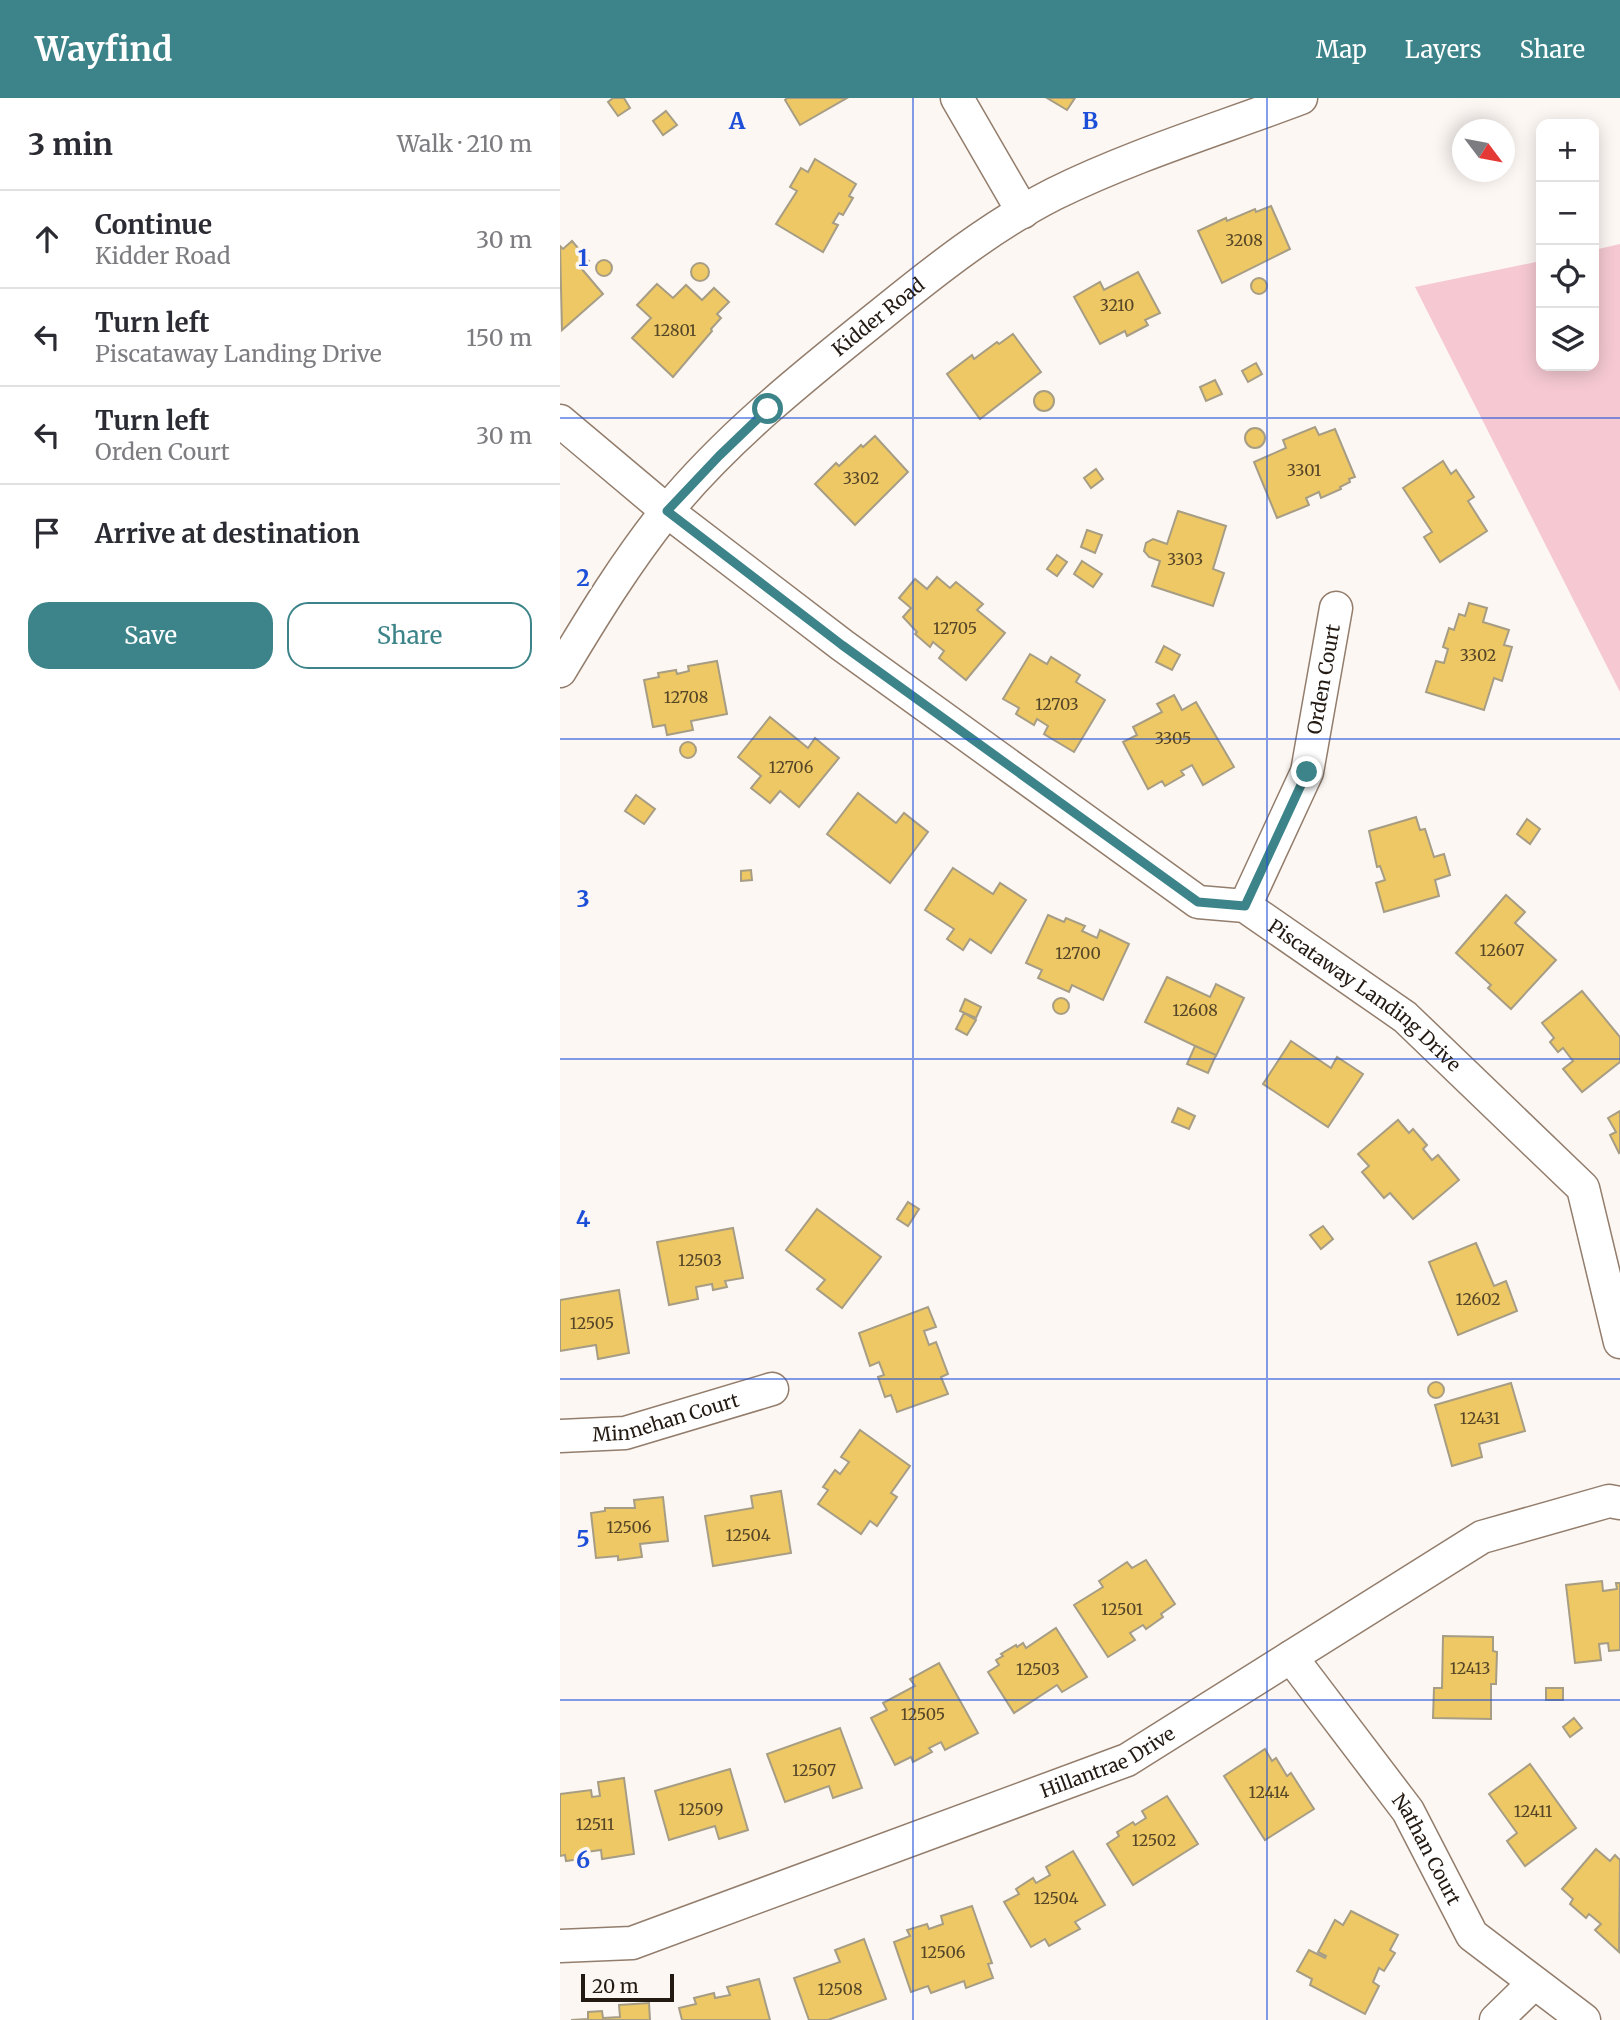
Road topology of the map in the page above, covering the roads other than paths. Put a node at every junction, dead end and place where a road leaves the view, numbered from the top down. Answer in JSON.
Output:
{"nodes":[{"id":1,"x":957,"y":98,"type":"edge"},
{"id":2,"x":1301,"y":98,"type":"edge"},
{"id":3,"x":1023,"y":212,"type":"junction"},
{"id":4,"x":560,"y":421,"type":"edge"},
{"id":5,"x":667,"y":511,"type":"junction"},
{"id":6,"x":1336,"y":608,"type":"dead end"},
{"id":7,"x":560,"y":671,"type":"edge"},
{"id":8,"x":1245,"y":906,"type":"junction"},
{"id":9,"x":1620,"y":1342,"type":"edge"},
{"id":10,"x":772,"y":1389,"type":"dead end"},
{"id":11,"x":560,"y":1436,"type":"edge"},
{"id":12,"x":1620,"y":1503,"type":"edge"},
{"id":13,"x":1291,"y":1657,"type":"junction"},
{"id":14,"x":560,"y":1946,"type":"edge"},
{"id":15,"x":1534,"y":1983,"type":"junction"},
{"id":16,"x":1496,"y":2020,"type":"edge"},
{"id":17,"x":1584,"y":2020,"type":"edge"}],
"edges":[{"from":1,"to":3,"type":"street"},
{"from":2,"to":3,"type":"street","name":"Kidder Road"},
{"from":3,"to":5,"type":"street","name":"Kidder Road"},
{"from":4,"to":5,"type":"street","name":"Piscataway Landing Drive"},
{"from":5,"to":7,"type":"street","name":"Kidder Road"},
{"from":5,"to":8,"type":"street","name":"Piscataway Landing Drive"},
{"from":6,"to":8,"type":"street","name":"Orden Court"},
{"from":8,"to":9,"type":"street","name":"Piscataway Landing Drive"},
{"from":10,"to":11,"type":"street","name":"Minnehan Court"},
{"from":12,"to":13,"type":"street","name":"Hillantrae Drive"},
{"from":13,"to":14,"type":"street","name":"Hillantrae Drive"},
{"from":13,"to":15,"type":"street","name":"Nathan Court"},
{"from":15,"to":16,"type":"street"},
{"from":15,"to":17,"type":"street","name":"Nathan Court"}]}
